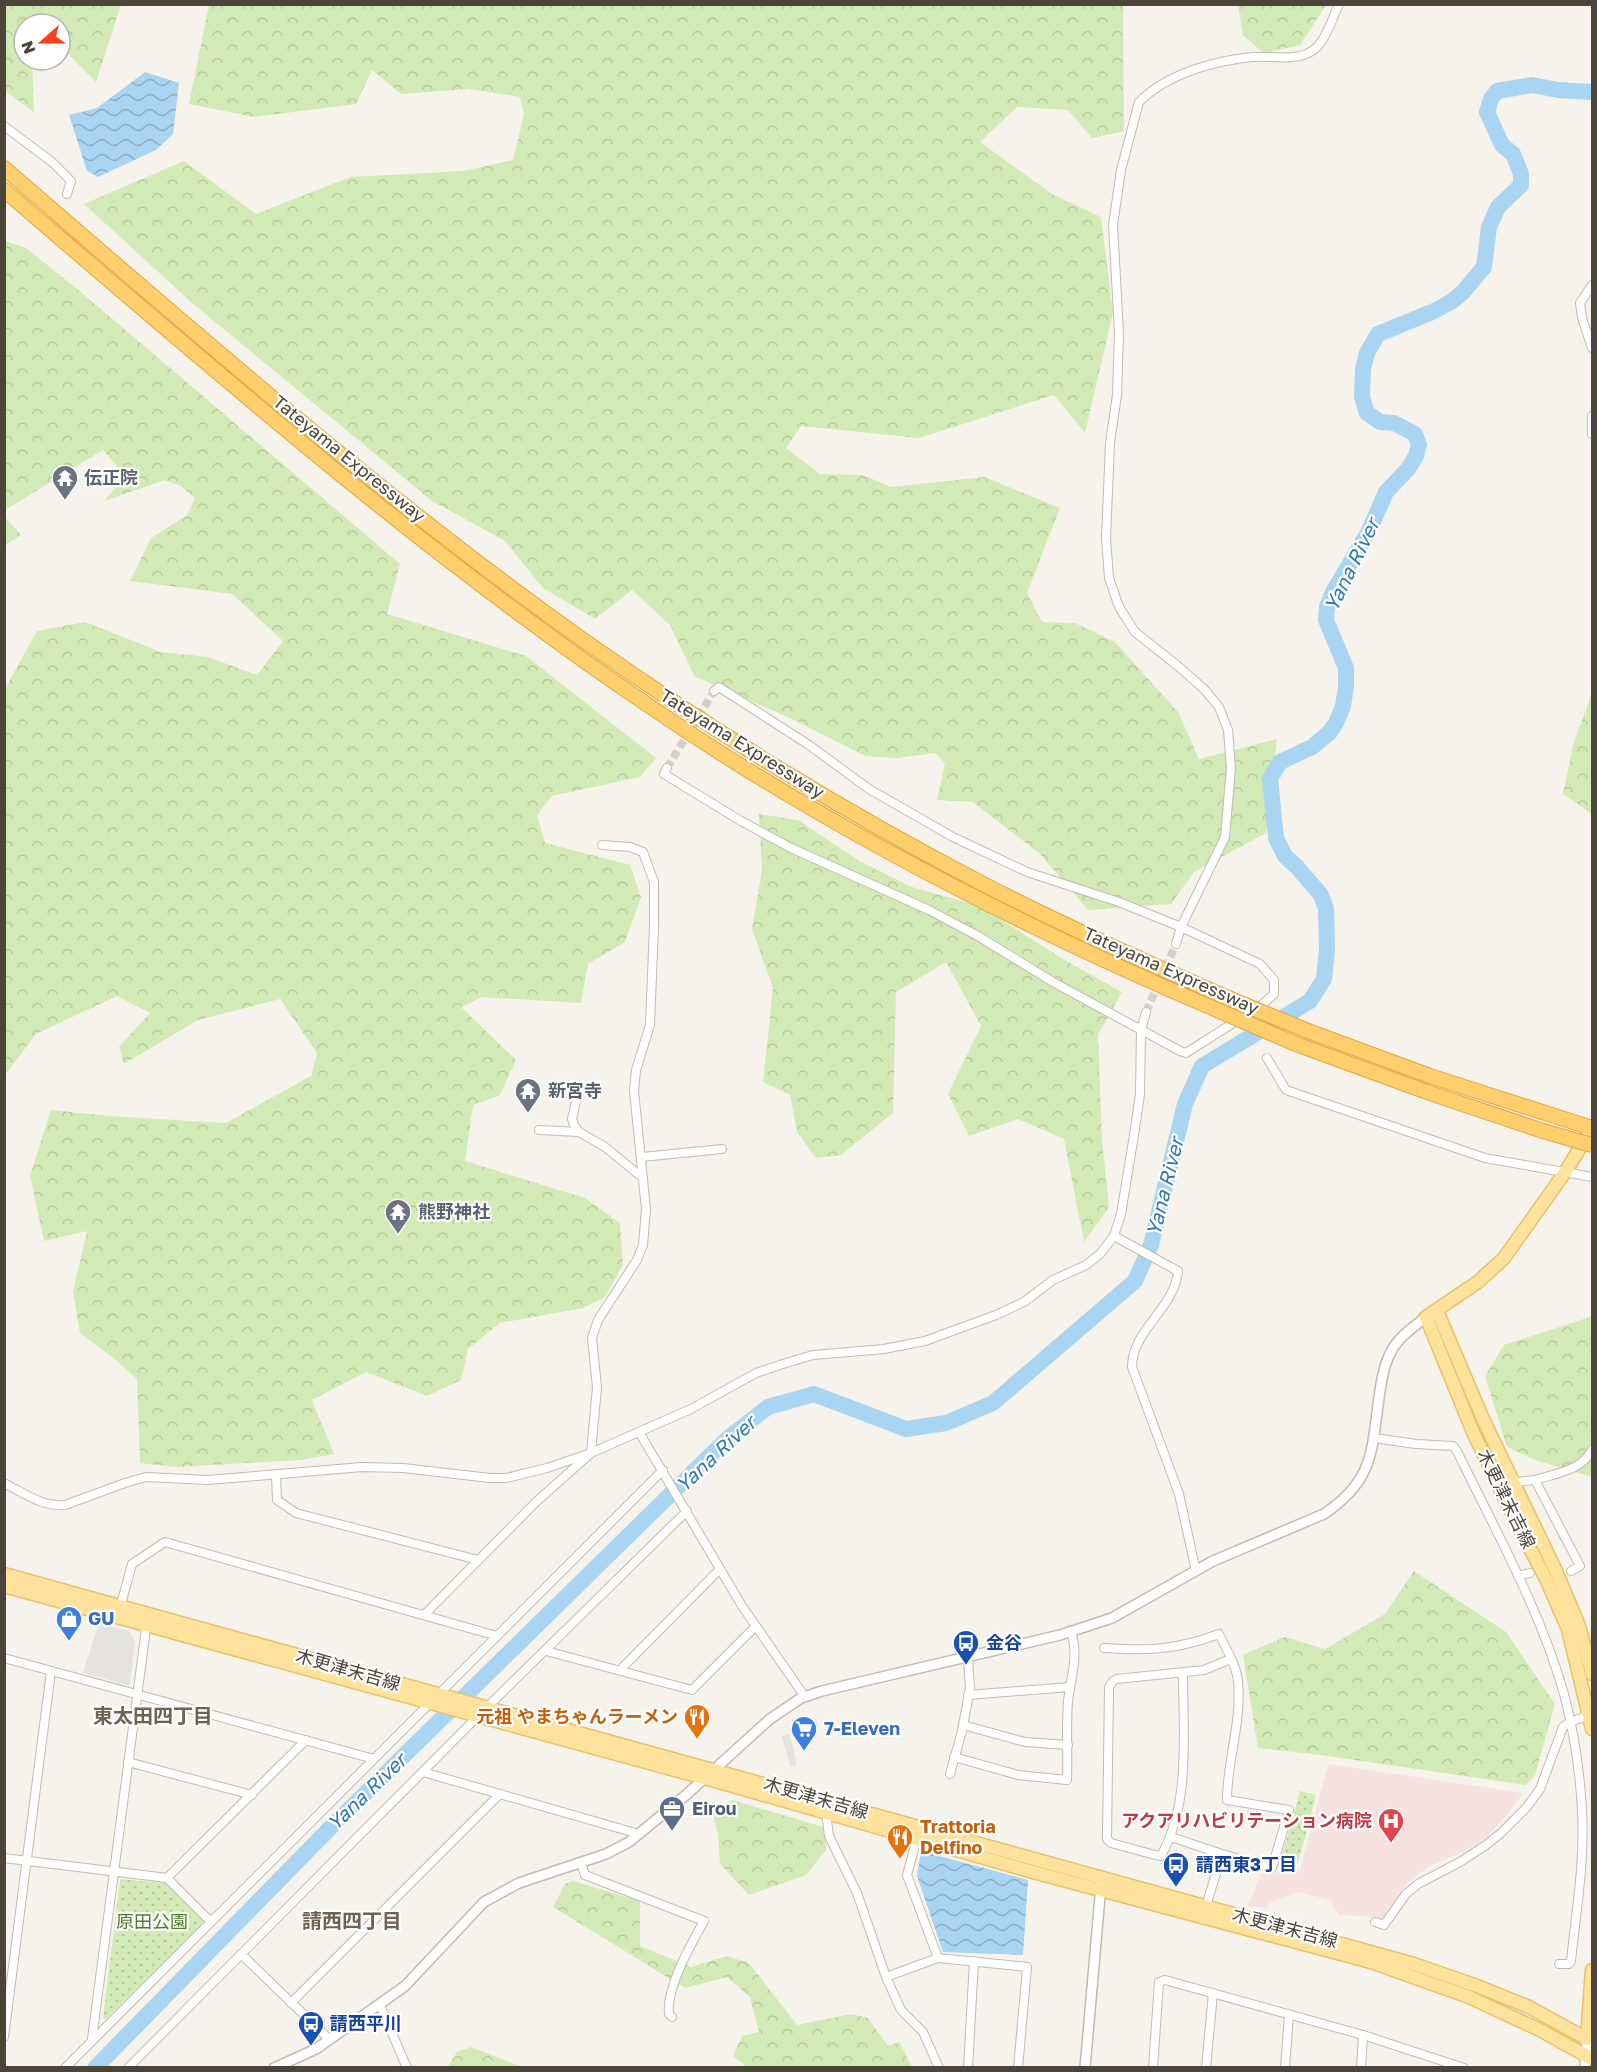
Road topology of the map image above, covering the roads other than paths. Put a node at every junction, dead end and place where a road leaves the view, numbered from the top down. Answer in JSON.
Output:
{"nodes":[{"id":1,"x":1339,"y":4,"type":"edge"},
{"id":2,"x":4,"y":126,"type":"edge"},
{"id":3,"x":4,"y":168,"type":"edge"},
{"id":4,"x":4,"y":190,"type":"edge"},
{"id":5,"x":68,"y":194,"type":"dead end"},
{"id":6,"x":1593,"y":285,"type":"edge"},
{"id":7,"x":1593,"y":348,"type":"edge"},
{"id":8,"x":1593,"y":416,"type":"edge"},
{"id":9,"x":1593,"y":434,"type":"edge"},
{"id":10,"x":714,"y":691,"type":"dead end"},
{"id":11,"x":667,"y":768,"type":"dead end"},
{"id":12,"x":602,"y":845,"type":"dead end"},
{"id":13,"x":1181,"y":927,"type":"junction"},
{"id":14,"x":1176,"y":944,"type":"tunnel mouth"},
{"id":15,"x":1146,"y":1012,"type":"tunnel mouth"},
{"id":16,"x":1141,"y":1030,"type":"junction"},
{"id":17,"x":1267,"y":1058,"type":"dead end"},
{"id":18,"x":577,"y":1097,"type":"dead end"},
{"id":19,"x":1593,"y":1128,"type":"edge"},
{"id":20,"x":539,"y":1130,"type":"dead end"},
{"id":21,"x":579,"y":1132,"type":"junction"},
{"id":22,"x":1593,"y":1145,"type":"edge"},
{"id":23,"x":722,"y":1149,"type":"dead end"},
{"id":24,"x":642,"y":1157,"type":"junction"},
{"id":25,"x":1566,"y":1171,"type":"junction"},
{"id":26,"x":1593,"y":1177,"type":"edge"},
{"id":27,"x":643,"y":1178,"type":"junction"},
{"id":28,"x":1114,"y":1236,"type":"junction"},
{"id":29,"x":1432,"y":1314,"type":"junction"},
{"id":30,"x":639,"y":1432,"type":"junction"},
{"id":31,"x":1374,"y":1438,"type":"junction"},
{"id":32,"x":1593,"y":1450,"type":"edge"},
{"id":33,"x":591,"y":1453,"type":"junction"},
{"id":34,"x":665,"y":1473,"type":"junction"},
{"id":35,"x":276,"y":1475,"type":"junction"},
{"id":36,"x":1535,"y":1480,"type":"junction"},
{"id":37,"x":4,"y":1482,"type":"edge"},
{"id":38,"x":1515,"y":1482,"type":"junction"},
{"id":39,"x":685,"y":1508,"type":"junction"},
{"id":40,"x":478,"y":1560,"type":"junction"},
{"id":41,"x":720,"y":1569,"type":"junction"},
{"id":42,"x":1196,"y":1570,"type":"junction"},
{"id":43,"x":1571,"y":1571,"type":"dead end"},
{"id":44,"x":1530,"y":1573,"type":"dead end"},
{"id":45,"x":4,"y":1574,"type":"edge"},
{"id":46,"x":1518,"y":1576,"type":"junction"},
{"id":47,"x":4,"y":1586,"type":"edge"},
{"id":48,"x":119,"y":1611,"type":"junction"},
{"id":49,"x":424,"y":1615,"type":"junction"},
{"id":50,"x":147,"y":1619,"type":"junction"},
{"id":51,"x":756,"y":1626,"type":"junction"},
{"id":52,"x":1071,"y":1632,"type":"junction"},
{"id":53,"x":497,"y":1636,"type":"junction"},
{"id":54,"x":1104,"y":1648,"type":"dead end"},
{"id":55,"x":546,"y":1651,"type":"junction"},
{"id":56,"x":968,"y":1657,"type":"junction"},
{"id":57,"x":4,"y":1658,"type":"edge"},
{"id":58,"x":1231,"y":1659,"type":"junction"},
{"id":59,"x":620,"y":1670,"type":"junction"},
{"id":60,"x":51,"y":1671,"type":"junction"},
{"id":61,"x":1183,"y":1673,"type":"junction"},
{"id":62,"x":1593,"y":1674,"type":"edge"},
{"id":63,"x":1070,"y":1687,"type":"junction"},
{"id":64,"x":136,"y":1695,"type":"junction"},
{"id":65,"x":968,"y":1695,"type":"junction"},
{"id":66,"x":805,"y":1697,"type":"junction"},
{"id":67,"x":433,"y":1699,"type":"junction"},
{"id":68,"x":488,"y":1708,"type":"junction"},
{"id":69,"x":1590,"y":1715,"type":"junction"},
{"id":70,"x":477,"y":1718,"type":"junction"},
{"id":71,"x":1570,"y":1722,"type":"junction"},
{"id":72,"x":963,"y":1725,"type":"junction"},
{"id":73,"x":1593,"y":1729,"type":"edge"},
{"id":74,"x":306,"y":1740,"type":"junction"},
{"id":75,"x":1068,"y":1745,"type":"junction"},
{"id":76,"x":954,"y":1758,"type":"junction"},
{"id":77,"x":374,"y":1759,"type":"junction"},
{"id":78,"x":128,"y":1762,"type":"junction"},
{"id":79,"x":713,"y":1769,"type":"junction"},
{"id":80,"x":423,"y":1772,"type":"junction"},
{"id":81,"x":950,"y":1774,"type":"dead end"},
{"id":82,"x":704,"y":1778,"type":"junction"},
{"id":83,"x":500,"y":1794,"type":"junction"},
{"id":84,"x":252,"y":1795,"type":"junction"},
{"id":85,"x":826,"y":1813,"type":"junction"},
{"id":86,"x":639,"y":1834,"type":"junction"},
{"id":87,"x":1171,"y":1837,"type":"junction"},
{"id":88,"x":917,"y":1838,"type":"junction"},
{"id":89,"x":1222,"y":1854,"type":"junction"},
{"id":90,"x":4,"y":1858,"type":"edge"},
{"id":91,"x":27,"y":1860,"type":"junction"},
{"id":92,"x":581,"y":1863,"type":"junction"},
{"id":93,"x":114,"y":1871,"type":"junction"},
{"id":94,"x":167,"y":1878,"type":"junction"},
{"id":95,"x":1101,"y":1884,"type":"junction"},
{"id":96,"x":1206,"y":1906,"type":"junction"},
{"id":97,"x":211,"y":1922,"type":"junction"},
{"id":98,"x":1375,"y":1922,"type":"dead end"},
{"id":99,"x":241,"y":1954,"type":"junction"},
{"id":100,"x":938,"y":1958,"type":"junction"},
{"id":101,"x":974,"y":1961,"type":"junction"},
{"id":102,"x":1559,"y":1964,"type":"dead end"},
{"id":103,"x":1593,"y":1970,"type":"edge"},
{"id":104,"x":886,"y":1977,"type":"junction"},
{"id":105,"x":1213,"y":1993,"type":"junction"},
{"id":106,"x":291,"y":2002,"type":"junction"},
{"id":107,"x":380,"y":2005,"type":"junction"},
{"id":108,"x":1289,"y":2014,"type":"junction"},
{"id":109,"x":672,"y":2017,"type":"dead end"},
{"id":110,"x":1363,"y":2035,"type":"junction"},
{"id":111,"x":4,"y":2037,"type":"edge"},
{"id":112,"x":92,"y":2039,"type":"junction"},
{"id":113,"x":330,"y":2040,"type":"junction"},
{"id":114,"x":1590,"y":2041,"type":"edge"},
{"id":115,"x":1588,"y":2060,"type":"edge"},
{"id":116,"x":1440,"y":2063,"type":"edge"},
{"id":117,"x":65,"y":2067,"type":"edge"},
{"id":118,"x":128,"y":2067,"type":"edge"},
{"id":119,"x":274,"y":2067,"type":"edge"},
{"id":120,"x":407,"y":2067,"type":"edge"},
{"id":121,"x":939,"y":2067,"type":"edge"},
{"id":122,"x":968,"y":2067,"type":"edge"},
{"id":123,"x":1018,"y":2067,"type":"edge"},
{"id":124,"x":1085,"y":2067,"type":"edge"},
{"id":125,"x":1154,"y":2067,"type":"edge"},
{"id":126,"x":1206,"y":2067,"type":"edge"},
{"id":127,"x":1285,"y":2067,"type":"edge"},
{"id":128,"x":1361,"y":2067,"type":"edge"},
{"id":129,"x":1464,"y":2067,"type":"edge"}],
"edges":[{"from":1,"to":13,"type":"street"},
{"from":2,"to":5,"type":"street"},
{"from":3,"to":19,"type":"highway","name":"Tateyama Expressway","bridge":true},
{"from":4,"to":22,"type":"highway","name":"Tateyama Expressway","bridge":true},
{"from":6,"to":7,"type":"street"},
{"from":8,"to":9,"type":"street"},
{"from":10,"to":13,"type":"street"},
{"from":11,"to":16,"type":"street"},
{"from":12,"to":24,"type":"street"},
{"from":13,"to":14,"type":"street"},
{"from":13,"to":16,"type":"street"},
{"from":15,"to":16,"type":"street"},
{"from":16,"to":28,"type":"street"},
{"from":17,"to":25,"type":"street"},
{"from":18,"to":21,"type":"street"},
{"from":19,"to":25,"type":"main road"},
{"from":20,"to":21,"type":"street"},
{"from":21,"to":27,"type":"street"},
{"from":23,"to":24,"type":"street"},
{"from":24,"to":27,"type":"street"},
{"from":25,"to":26,"type":"street"},
{"from":25,"to":29,"type":"main road"},
{"from":27,"to":33,"type":"street"},
{"from":28,"to":30,"type":"street"},
{"from":28,"to":42,"type":"street"},
{"from":29,"to":31,"type":"street"},
{"from":29,"to":38,"type":"main road","name":"木更津末吉線"},
{"from":29,"to":69,"type":"main road","name":"木更津末吉線"},
{"from":30,"to":33,"type":"street"},
{"from":30,"to":34,"type":"street"},
{"from":31,"to":42,"type":"street"},
{"from":31,"to":46,"type":"street"},
{"from":32,"to":36,"type":"street"},
{"from":33,"to":35,"type":"street"},
{"from":33,"to":40,"type":"street"},
{"from":34,"to":39,"type":"street"},
{"from":34,"to":53,"type":"street"},
{"from":35,"to":37,"type":"street"},
{"from":35,"to":40,"type":"street"},
{"from":36,"to":38,"type":"street"},
{"from":36,"to":43,"type":"street"},
{"from":38,"to":62,"type":"main road","name":"木更津末吉線"},
{"from":39,"to":41,"type":"street"},
{"from":39,"to":55,"type":"street"},
{"from":40,"to":49,"type":"street"},
{"from":41,"to":51,"type":"street"},
{"from":41,"to":59,"type":"street"},
{"from":42,"to":52,"type":"street"},
{"from":44,"to":46,"type":"street"},
{"from":45,"to":48,"type":"main road","name":"木更津末吉線"},
{"from":46,"to":71,"type":"street"},
{"from":47,"to":48,"type":"main road","name":"木更津末吉線"},
{"from":48,"to":49,"type":"street"},
{"from":48,"to":50,"type":"main road","name":"木更津末吉線"},
{"from":49,"to":53,"type":"street"},
{"from":50,"to":64,"type":"street"},
{"from":50,"to":67,"type":"main road","name":"木更津末吉線"},
{"from":51,"to":59,"type":"street"},
{"from":51,"to":66,"type":"street"},
{"from":52,"to":56,"type":"street"},
{"from":52,"to":63,"type":"street"},
{"from":53,"to":67,"type":"street"},
{"from":54,"to":58,"type":"street"},
{"from":55,"to":59,"type":"street"},
{"from":55,"to":68,"type":"street"},
{"from":56,"to":65,"type":"street"},
{"from":56,"to":66,"type":"street"},
{"from":57,"to":60,"type":"street"},
{"from":58,"to":61,"type":"street"},
{"from":58,"to":89,"type":"street"},
{"from":60,"to":64,"type":"street"},
{"from":60,"to":91,"type":"street"},
{"from":61,"to":87,"type":"street"},
{"from":61,"to":87,"type":"street"},
{"from":63,"to":65,"type":"street"},
{"from":63,"to":75,"type":"street"},
{"from":64,"to":74,"type":"street"},
{"from":64,"to":78,"type":"street"},
{"from":65,"to":72,"type":"street"},
{"from":66,"to":79,"type":"street"},
{"from":67,"to":68,"type":"main road","name":"木更津末吉線"},
{"from":67,"to":70,"type":"main road","name":"木更津末吉線"},
{"from":67,"to":77,"type":"street"},
{"from":68,"to":70,"type":"street"},
{"from":68,"to":79,"type":"main road","name":"木更津末吉線"},
{"from":69,"to":71,"type":"street"},
{"from":69,"to":73,"type":"main road","name":"木更津末吉線"},
{"from":70,"to":80,"type":"street"},
{"from":70,"to":82,"type":"main road","name":"木更津末吉線"},
{"from":71,"to":98,"type":"street"},
{"from":71,"to":102,"type":"street"},
{"from":72,"to":75,"type":"street"},
{"from":72,"to":76,"type":"street"},
{"from":74,"to":77,"type":"street"},
{"from":74,"to":84,"type":"street"},
{"from":75,"to":76,"type":"street"},
{"from":76,"to":81,"type":"street"},
{"from":77,"to":97,"type":"street"},
{"from":78,"to":84,"type":"street"},
{"from":78,"to":93,"type":"street"},
{"from":79,"to":82,"type":"street"},
{"from":79,"to":95,"type":"main road","name":"木更津末吉線"},
{"from":80,"to":83,"type":"street"},
{"from":80,"to":99,"type":"street"},
{"from":82,"to":85,"type":"main road","name":"木更津末吉線"},
{"from":82,"to":86,"type":"street"},
{"from":83,"to":86,"type":"street"},
{"from":83,"to":106,"type":"street"},
{"from":84,"to":94,"type":"street"},
{"from":85,"to":88,"type":"main road","name":"木更津末吉線"},
{"from":85,"to":104,"type":"street"},
{"from":86,"to":92,"type":"street"},
{"from":87,"to":89,"type":"street"},
{"from":88,"to":95,"type":"main road","name":"木更津末吉線"},
{"from":88,"to":100,"type":"street"},
{"from":89,"to":96,"type":"street"},
{"from":90,"to":91,"type":"street"},
{"from":91,"to":93,"type":"street"},
{"from":91,"to":111,"type":"street"},
{"from":92,"to":107,"type":"street"},
{"from":92,"to":109,"type":"street"},
{"from":93,"to":94,"type":"street"},
{"from":93,"to":112,"type":"street"},
{"from":94,"to":97,"type":"street"},
{"from":95,"to":96,"type":"main road","name":"木更津末吉線"},
{"from":95,"to":115,"type":"main road","name":"木更津末吉線"},
{"from":95,"to":124,"type":"street"},
{"from":96,"to":114,"type":"main road","name":"木更津末吉線"},
{"from":97,"to":112,"type":"street"},
{"from":99,"to":106,"type":"street"},
{"from":99,"to":118,"type":"street"},
{"from":100,"to":101,"type":"street"},
{"from":100,"to":104,"type":"street"},
{"from":101,"to":122,"type":"street"},
{"from":101,"to":123,"type":"street"},
{"from":103,"to":114,"type":"main road"},
{"from":104,"to":121,"type":"street"},
{"from":105,"to":108,"type":"street"},
{"from":105,"to":125,"type":"street"},
{"from":105,"to":126,"type":"street"},
{"from":106,"to":113,"type":"street"},
{"from":107,"to":113,"type":"street"},
{"from":107,"to":120,"type":"street"},
{"from":108,"to":110,"type":"street"},
{"from":108,"to":127,"type":"street"},
{"from":110,"to":116,"type":"street"},
{"from":110,"to":128,"type":"street"},
{"from":112,"to":117,"type":"street"},
{"from":113,"to":119,"type":"street"},
{"from":114,"to":115,"type":"street"},
{"from":116,"to":129,"type":"street"}]}
